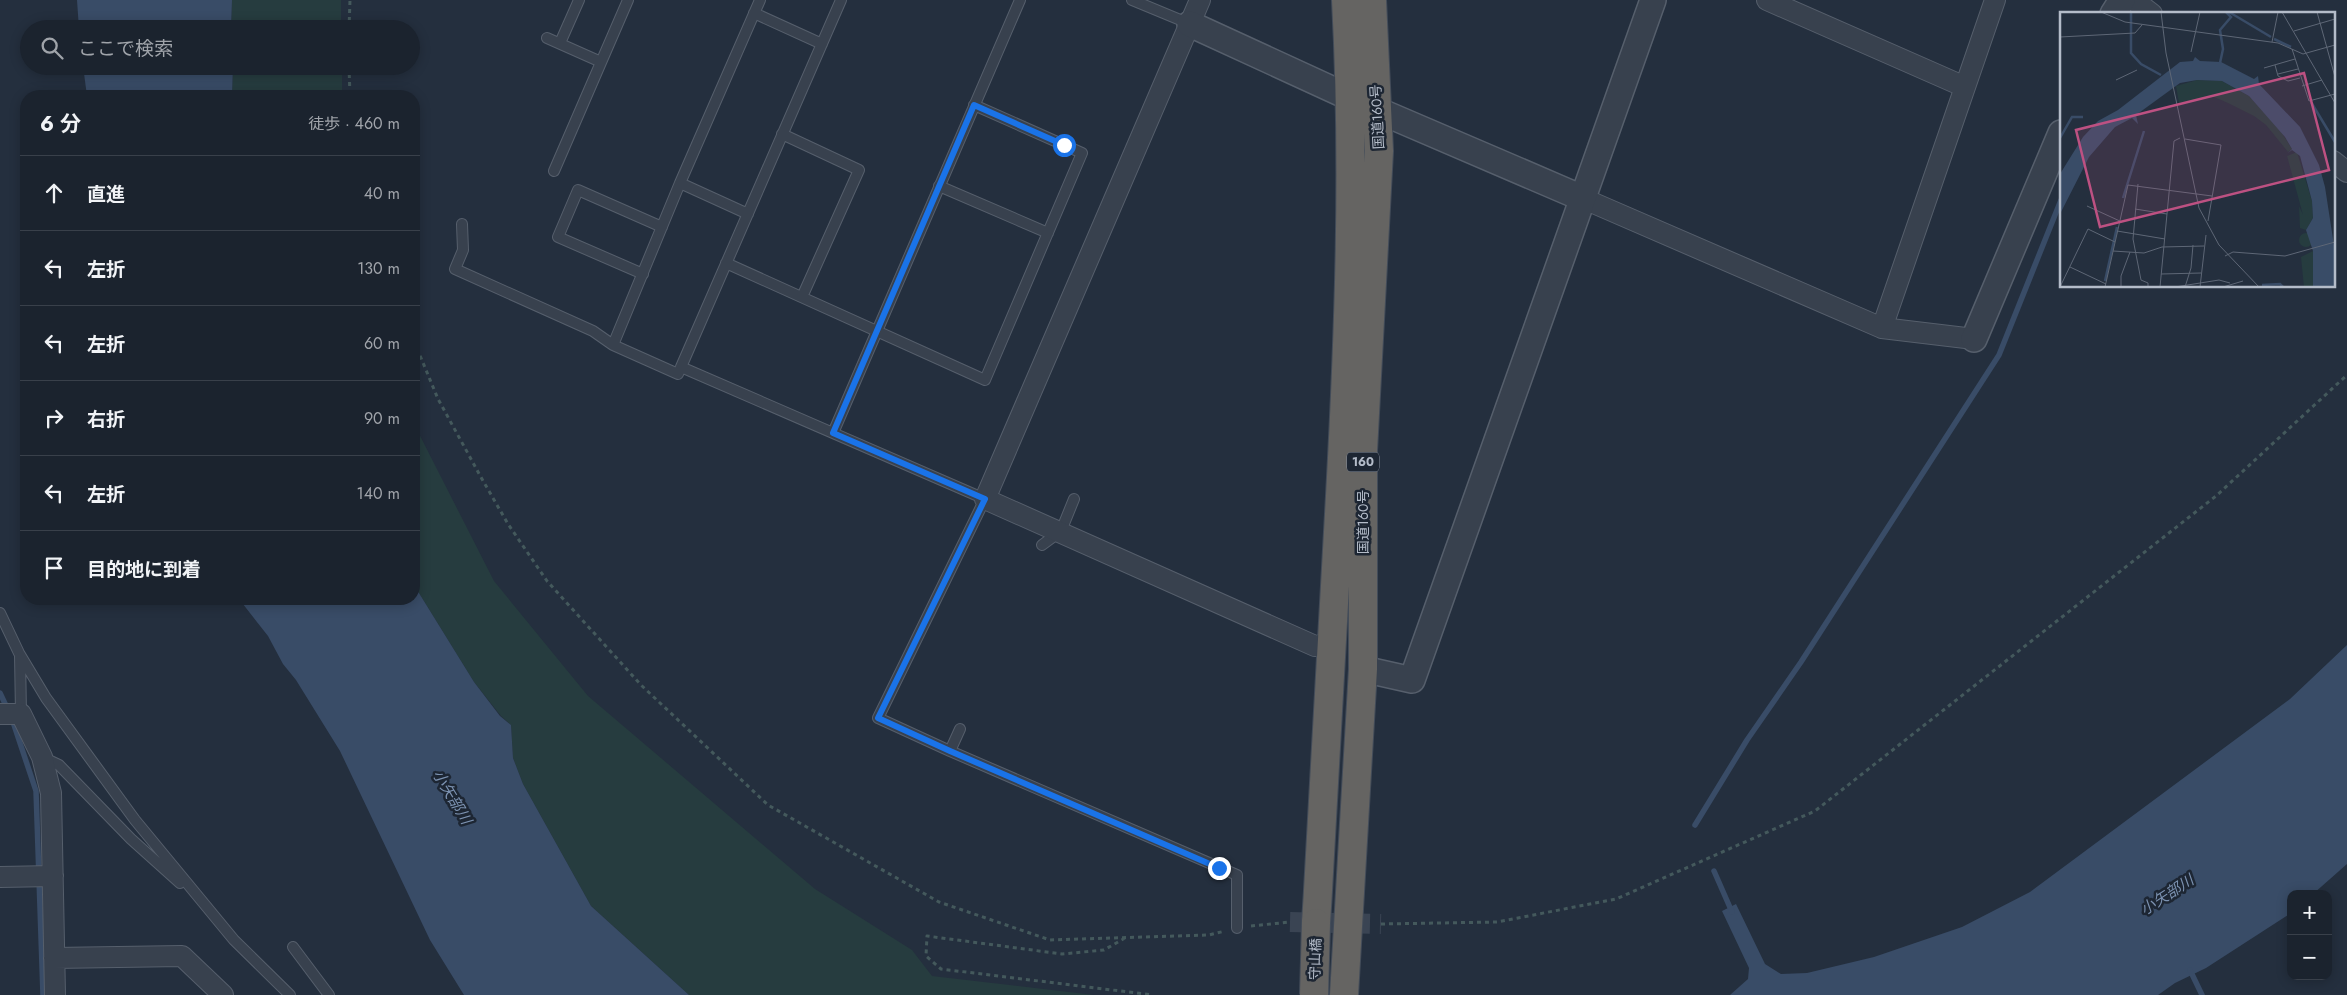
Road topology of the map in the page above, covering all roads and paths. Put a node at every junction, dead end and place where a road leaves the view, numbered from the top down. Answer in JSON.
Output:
{"nodes":[{"id":1,"x":350,"y":0,"type":"edge"},
{"id":2,"x":579,"y":0,"type":"edge"},
{"id":3,"x":628,"y":0,"type":"edge"},
{"id":4,"x":760,"y":0,"type":"edge"},
{"id":5,"x":841,"y":0,"type":"edge"},
{"id":6,"x":1020,"y":0,"type":"edge"},
{"id":7,"x":1132,"y":0,"type":"edge"},
{"id":8,"x":1200,"y":0,"type":"edge"},
{"id":9,"x":1346,"y":0,"type":"edge"},
{"id":10,"x":1372,"y":0,"type":"edge"},
{"id":11,"x":1653,"y":0,"type":"edge"},
{"id":12,"x":1767,"y":0,"type":"edge"},
{"id":13,"x":1995,"y":0,"type":"edge"},
{"id":14,"x":2137,"y":5,"type":"edge"},
{"id":15,"x":2118,"y":12,"type":"edge"},
{"id":16,"x":754,"y":13,"type":"junction"},
{"id":17,"x":349,"y":20,"type":"edge"},
{"id":18,"x":1190,"y":24,"type":"junction"},
{"id":19,"x":548,"y":38,"type":"dead end"},
{"id":20,"x":560,"y":43,"type":"junction"},
{"id":21,"x":822,"y":44,"type":"junction"},
{"id":22,"x":602,"y":62,"type":"junction"},
{"id":23,"x":350,"y":75,"type":"edge"},
{"id":24,"x":1965,"y":87,"type":"junction"},
{"id":25,"x":350,"y":90,"type":"edge"},
{"id":26,"x":1349,"y":97,"type":"junction"},
{"id":27,"x":974,"y":105,"type":"junction"},
{"id":28,"x":1377,"y":110,"type":"junction"},
{"id":29,"x":782,"y":134,"type":"junction"},
{"id":30,"x":2060,"y":136,"type":"edge"},
{"id":31,"x":2334,"y":162,"type":"edge"},
{"id":32,"x":554,"y":171,"type":"dead end"},
{"id":33,"x":2347,"y":172,"type":"edge"},
{"id":34,"x":680,"y":183,"type":"junction"},
{"id":35,"x":939,"y":186,"type":"junction"},
{"id":36,"x":1582,"y":198,"type":"junction"},
{"id":37,"x":748,"y":214,"type":"junction"},
{"id":38,"x":462,"y":224,"type":"dead end"},
{"id":39,"x":662,"y":227,"type":"junction"},
{"id":40,"x":1048,"y":233,"type":"junction"},
{"id":41,"x":726,"y":263,"type":"junction"},
{"id":42,"x":642,"y":274,"type":"junction"},
{"id":43,"x":802,"y":298,"type":"junction"},
{"id":44,"x":1882,"y":328,"type":"junction"},
{"id":45,"x":876,"y":332,"type":"junction"},
{"id":46,"x":1974,"y":340,"type":"joint"},
{"id":47,"x":613,"y":345,"type":"junction"},
{"id":48,"x":420,"y":356,"type":"edge"},
{"id":49,"x":681,"y":367,"type":"junction"},
{"id":50,"x":2347,"y":375,"type":"edge"},
{"id":51,"x":833,"y":433,"type":"junction"},
{"id":52,"x":985,"y":499,"type":"junction"},
{"id":53,"x":1074,"y":499,"type":"dead end"},
{"id":54,"x":1061,"y":531,"type":"junction"},
{"id":55,"x":1042,"y":545,"type":"dead end"},
{"id":56,"x":0,"y":612,"type":"edge"},
{"id":57,"x":1334,"y":643,"type":"junction"},
{"id":58,"x":20,"y":653,"type":"junction"},
{"id":59,"x":1363,"y":669,"type":"junction"},
{"id":60,"x":0,"y":714,"type":"edge"},
{"id":61,"x":21,"y":714,"type":"junction"},
{"id":62,"x":960,"y":729,"type":"dead end"},
{"id":63,"x":950,"y":751,"type":"junction"},
{"id":64,"x":42,"y":757,"type":"junction"},
{"id":65,"x":53,"y":876,"type":"junction"},
{"id":66,"x":0,"y":877,"type":"edge"},
{"id":67,"x":205,"y":905,"type":"junction"},
{"id":68,"x":1290,"y":922,"type":"tunnel mouth"},
{"id":69,"x":1316,"y":923,"type":"joint"},
{"id":70,"x":1381,"y":924,"type":"tunnel mouth"},
{"id":71,"x":1237,"y":928,"type":"junction"},
{"id":72,"x":1125,"y":938,"type":"junction"},
{"id":73,"x":293,"y":947,"type":"dead end"},
{"id":74,"x":54,"y":958,"type":"junction"},
{"id":75,"x":55,"y":995,"type":"edge"},
{"id":76,"x":223,"y":995,"type":"edge"},
{"id":77,"x":290,"y":995,"type":"edge"},
{"id":78,"x":329,"y":995,"type":"edge"},
{"id":79,"x":1153,"y":995,"type":"edge"},
{"id":80,"x":1314,"y":995,"type":"edge"},
{"id":81,"x":1344,"y":995,"type":"edge"}],
"edges":[{"from":1,"to":17,"type":"path"},
{"from":2,"to":20,"type":"lane"},
{"from":3,"to":22,"type":"lane"},
{"from":4,"to":16,"type":"lane"},
{"from":5,"to":21,"type":"lane"},
{"from":6,"to":27,"type":"lane"},
{"from":7,"to":18,"type":"lane"},
{"from":8,"to":18,"type":"street"},
{"from":9,"to":26,"type":"highway","name":"国道160号","number":"160"},
{"from":10,"to":28,"type":"highway","name":"国道160号","number":"160"},
{"from":11,"to":36,"type":"street"},
{"from":12,"to":24,"type":"street"},
{"from":13,"to":24,"type":"street"},
{"from":14,"to":15,"type":"street"},
{"from":16,"to":21,"type":"lane"},
{"from":16,"to":34,"type":"lane"},
{"from":18,"to":26,"type":"street"},
{"from":18,"to":52,"type":"street"},
{"from":19,"to":20,"type":"lane"},
{"from":20,"to":22,"type":"lane"},
{"from":21,"to":29,"type":"lane"},
{"from":22,"to":32,"type":"lane"},
{"from":23,"to":25,"type":"path"},
{"from":24,"to":44,"type":"street"},
{"from":26,"to":28,"type":"street"},
{"from":26,"to":57,"type":"highway","name":"国道160号","number":"160"},
{"from":27,"to":35,"type":"lane"},
{"from":27,"to":40,"type":"lane"},
{"from":28,"to":36,"type":"street"},
{"from":28,"to":59,"type":"highway","name":"国道160号","number":"160"},
{"from":29,"to":37,"type":"lane"},
{"from":29,"to":43,"type":"lane"},
{"from":30,"to":46,"type":"street"},
{"from":31,"to":33,"type":"street"},
{"from":34,"to":37,"type":"lane"},
{"from":34,"to":39,"type":"lane"},
{"from":35,"to":40,"type":"lane"},
{"from":35,"to":45,"type":"lane"},
{"from":36,"to":44,"type":"street"},
{"from":36,"to":59,"type":"street"},
{"from":37,"to":41,"type":"lane"},
{"from":38,"to":47,"type":"lane"},
{"from":39,"to":42,"type":"lane"},
{"from":39,"to":42,"type":"lane"},
{"from":40,"to":45,"type":"lane"},
{"from":41,"to":43,"type":"lane"},
{"from":41,"to":49,"type":"lane"},
{"from":42,"to":47,"type":"lane"},
{"from":43,"to":45,"type":"lane"},
{"from":44,"to":46,"type":"street"},
{"from":45,"to":51,"type":"lane"},
{"from":47,"to":49,"type":"lane"},
{"from":48,"to":72,"type":"path"},
{"from":49,"to":51,"type":"lane"},
{"from":50,"to":70,"type":"path"},
{"from":51,"to":52,"type":"lane"},
{"from":52,"to":54,"type":"street"},
{"from":52,"to":63,"type":"lane"},
{"from":53,"to":54,"type":"lane"},
{"from":54,"to":55,"type":"lane"},
{"from":54,"to":57,"type":"street"},
{"from":56,"to":58,"type":"lane"},
{"from":57,"to":69,"type":"highway","name":"国道160号","number":"160"},
{"from":58,"to":61,"type":"lane"},
{"from":58,"to":67,"type":"lane"},
{"from":59,"to":81,"type":"highway","name":"国道160号","number":"160"},
{"from":60,"to":61,"type":"street"},
{"from":61,"to":64,"type":"street"},
{"from":62,"to":63,"type":"lane"},
{"from":63,"to":71,"type":"lane"},
{"from":64,"to":65,"type":"street"},
{"from":64,"to":67,"type":"lane"},
{"from":65,"to":66,"type":"street"},
{"from":65,"to":74,"type":"street"},
{"from":67,"to":77,"type":"lane"},
{"from":68,"to":71,"type":"path"},
{"from":69,"to":80,"type":"highway","name":"守山橋","number":"160","bridge":true},
{"from":71,"to":72,"type":"path"},
{"from":72,"to":79,"type":"path"},
{"from":73,"to":78,"type":"lane"},
{"from":74,"to":75,"type":"street"},
{"from":74,"to":76,"type":"street"}]}
